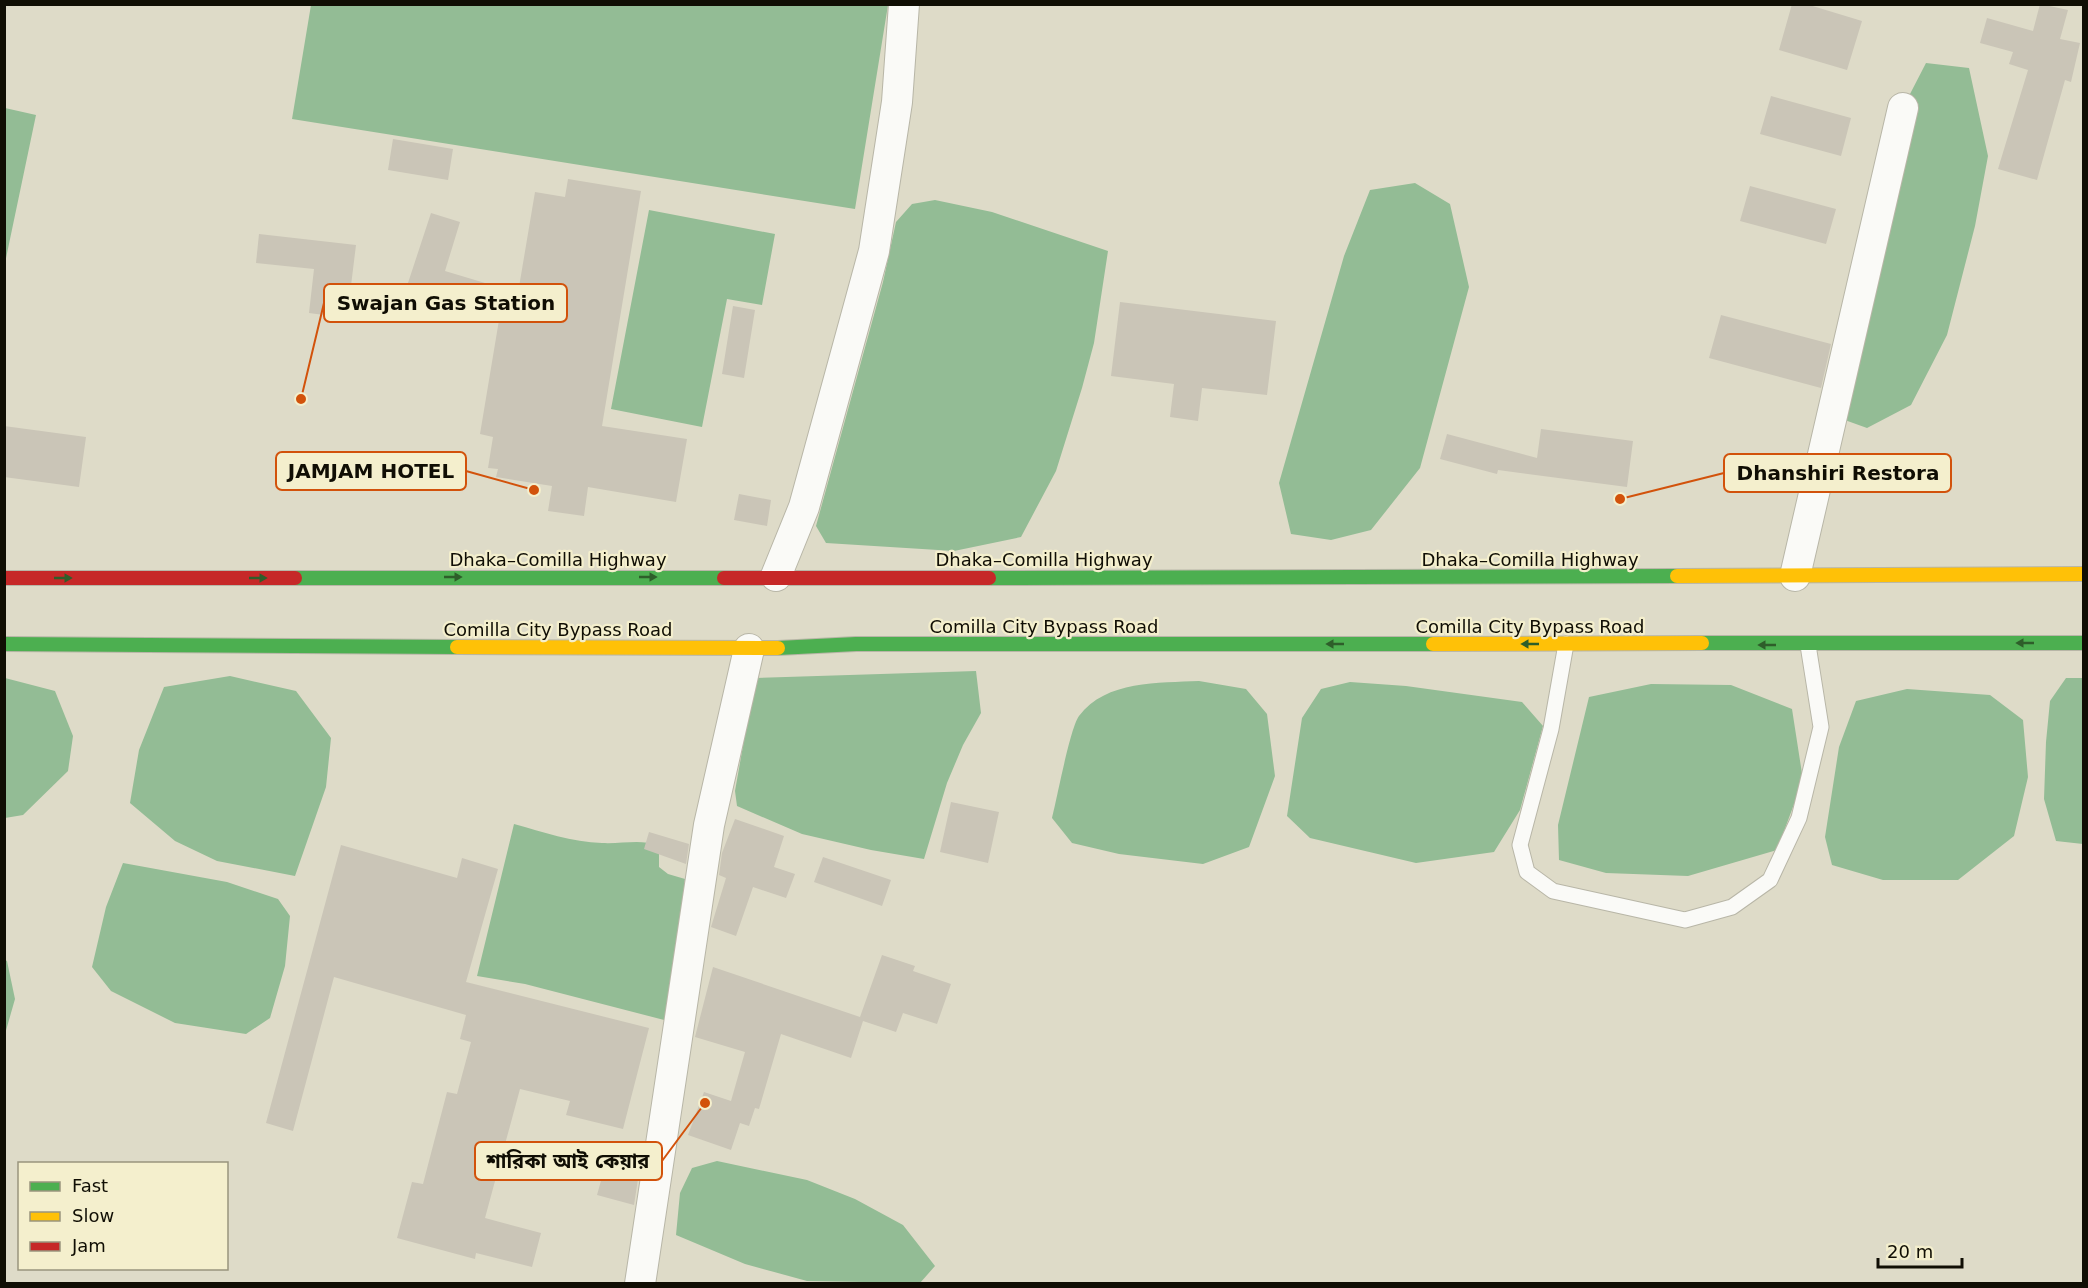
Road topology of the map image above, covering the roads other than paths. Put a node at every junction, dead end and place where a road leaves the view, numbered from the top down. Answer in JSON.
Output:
{"nodes":[{"id":1,"x":904,"y":4,"type":"edge"},
{"id":2,"x":1903,"y":108,"type":"dead end"},
{"id":3,"x":2084,"y":574,"type":"edge"},
{"id":4,"x":776,"y":576,"type":"junction"},
{"id":5,"x":1795,"y":576,"type":"junction"},
{"id":6,"x":4,"y":578,"type":"edge"},
{"id":7,"x":2084,"y":643,"type":"edge"},
{"id":8,"x":4,"y":644,"type":"edge"},
{"id":9,"x":1566,"y":644,"type":"junction"},
{"id":10,"x":1808,"y":645,"type":"junction"},
{"id":11,"x":749,"y":649,"type":"junction"},
{"id":12,"x":640,"y":1284,"type":"edge"}],
"edges":[{"from":1,"to":4,"type":"street"},
{"from":2,"to":5,"type":"street"},
{"from":3,"to":5,"type":"highway","name":"Dhaka–Comilla Highway"},
{"from":4,"to":5,"type":"highway","name":"Dhaka–Comilla Highway"},
{"from":6,"to":4,"type":"highway","name":"Dhaka–Comilla Highway","one_way":true},
{"from":7,"to":10,"type":"highway","name":"Comilla City Bypass Road","one_way":true},
{"from":8,"to":11,"type":"highway","name":"Comilla City Bypass Road"},
{"from":10,"to":9,"type":"highway","name":"Comilla City Bypass Road","one_way":true},
{"from":9,"to":10,"type":"lane"},
{"from":9,"to":11,"type":"highway","name":"Comilla City Bypass Road","one_way":true},
{"from":11,"to":12,"type":"street"}]}
